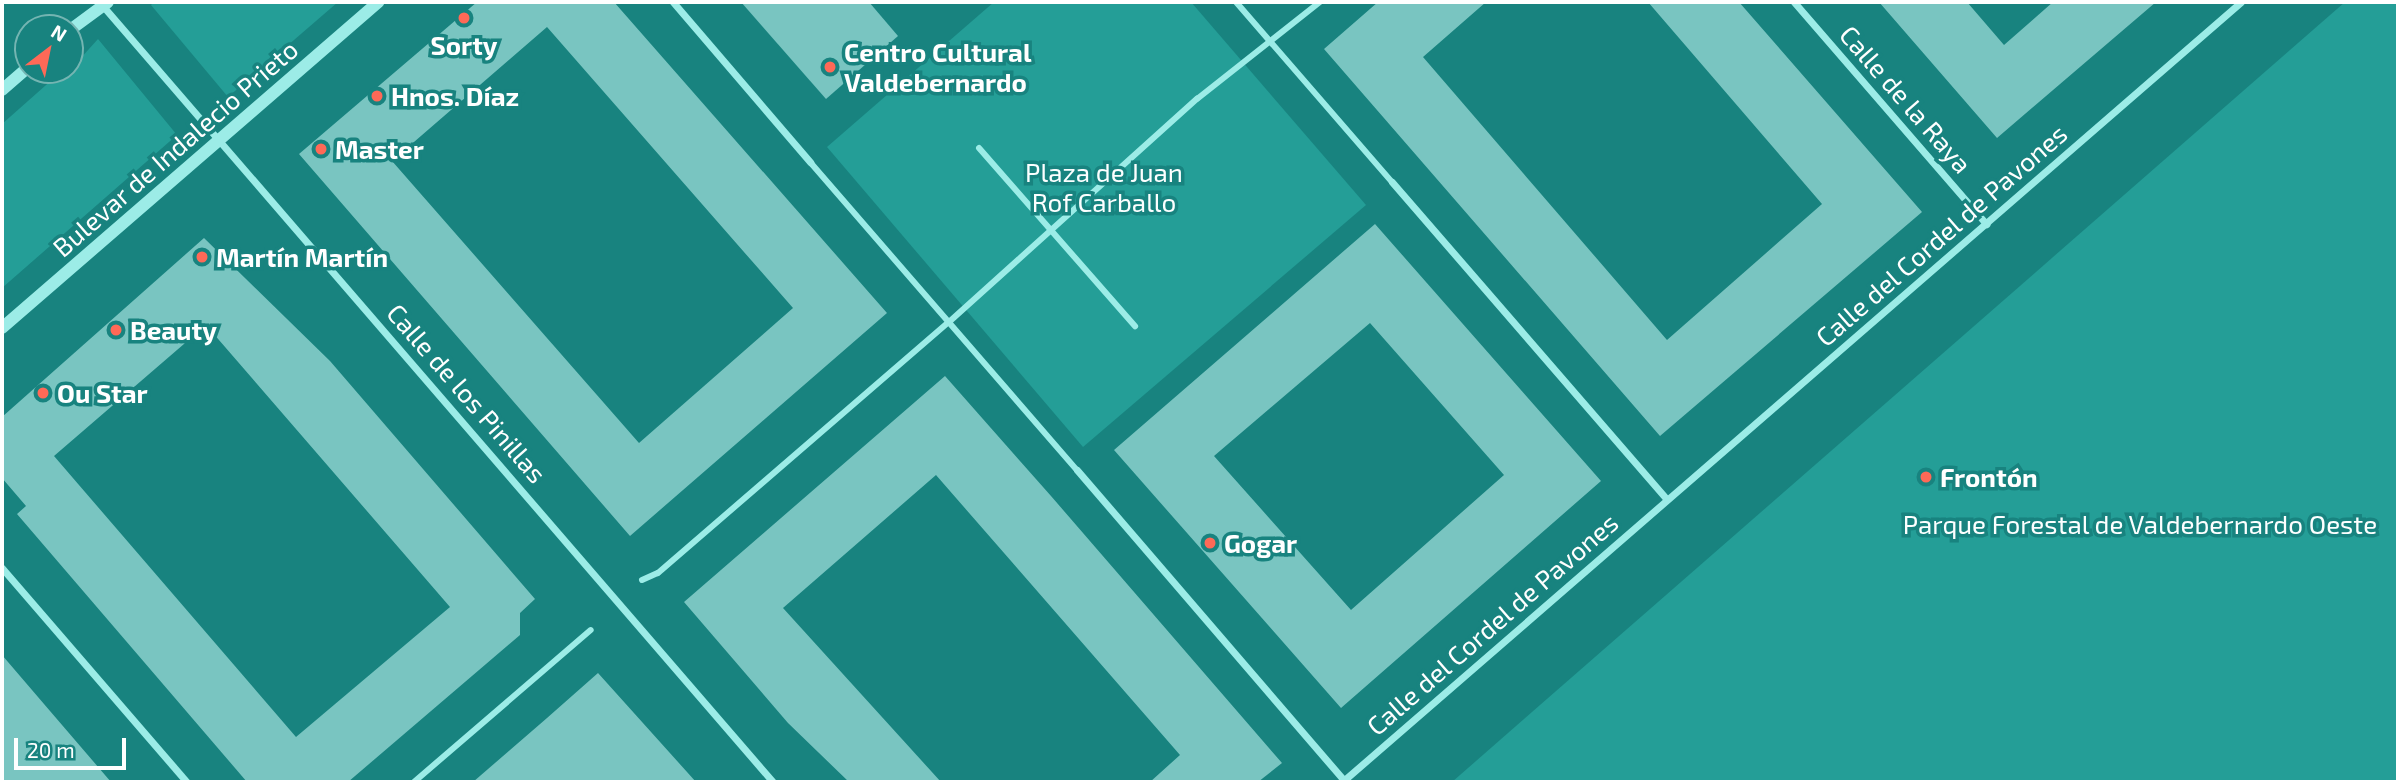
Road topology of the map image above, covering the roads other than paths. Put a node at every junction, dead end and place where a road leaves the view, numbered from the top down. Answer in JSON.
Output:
{"nodes":[{"id":1,"x":379,"y":2,"type":"edge"},
{"id":2,"x":673,"y":2,"type":"edge"},
{"id":3,"x":1236,"y":2,"type":"edge"},
{"id":4,"x":1320,"y":2,"type":"edge"},
{"id":5,"x":1794,"y":2,"type":"edge"},
{"id":6,"x":2241,"y":2,"type":"edge"},
{"id":7,"x":103,"y":3,"type":"edge"},
{"id":8,"x":84,"y":19,"type":"edge"},
{"id":9,"x":1272,"y":44,"type":"junction"},
{"id":10,"x":219,"y":140,"type":"junction"},
{"id":11,"x":979,"y":148,"type":"dead end"},
{"id":12,"x":810,"y":162,"type":"joint"},
{"id":13,"x":1392,"y":182,"type":"joint"},
{"id":14,"x":1986,"y":224,"type":"junction"},
{"id":15,"x":1051,"y":226,"type":"junction"},
{"id":16,"x":949,"y":322,"type":"junction"},
{"id":17,"x":1135,"y":326,"type":"dead end"},
{"id":18,"x":2,"y":328,"type":"edge"},
{"id":19,"x":1077,"y":470,"type":"joint"},
{"id":20,"x":1668,"y":500,"type":"junction"},
{"id":21,"x":2,"y":568,"type":"edge"},
{"id":22,"x":642,"y":580,"type":"dead end"},
{"id":23,"x":591,"y":630,"type":"dead end"},
{"id":24,"x":1343,"y":781,"type":"edge"},
{"id":25,"x":187,"y":782,"type":"edge"},
{"id":26,"x":414,"y":782,"type":"edge"},
{"id":27,"x":773,"y":782,"type":"edge"}],
"edges":[{"from":1,"to":10,"type":"street","name":"Bulevar de Indalecio Prieto"},
{"from":2,"to":12,"type":"street"},
{"from":3,"to":9,"type":"street"},
{"from":4,"to":9,"type":"street"},
{"from":5,"to":14,"type":"street","name":"Calle de la Raya"},
{"from":6,"to":14,"type":"street","name":"Calle del Cordel de Pavones"},
{"from":7,"to":8,"type":"street"},
{"from":7,"to":10,"type":"street","name":"Calle de los Pinillas"},
{"from":9,"to":13,"type":"street"},
{"from":9,"to":15,"type":"street"},
{"from":10,"to":18,"type":"street","name":"Bulevar de Indalecio Prieto"},
{"from":10,"to":27,"type":"street","name":"Calle de los Pinillas"},
{"from":11,"to":15,"type":"street"},
{"from":12,"to":16,"type":"street"},
{"from":13,"to":20,"type":"street"},
{"from":14,"to":20,"type":"street","name":"Calle del Cordel de Pavones"},
{"from":15,"to":16,"type":"street"},
{"from":15,"to":17,"type":"street"},
{"from":16,"to":19,"type":"street"},
{"from":16,"to":22,"type":"street"},
{"from":19,"to":24,"type":"street","name":"Calle del Cordel de Pavones"},
{"from":20,"to":24,"type":"street","name":"Calle del Cordel de Pavones"},
{"from":21,"to":25,"type":"street"},
{"from":23,"to":26,"type":"street"}]}
